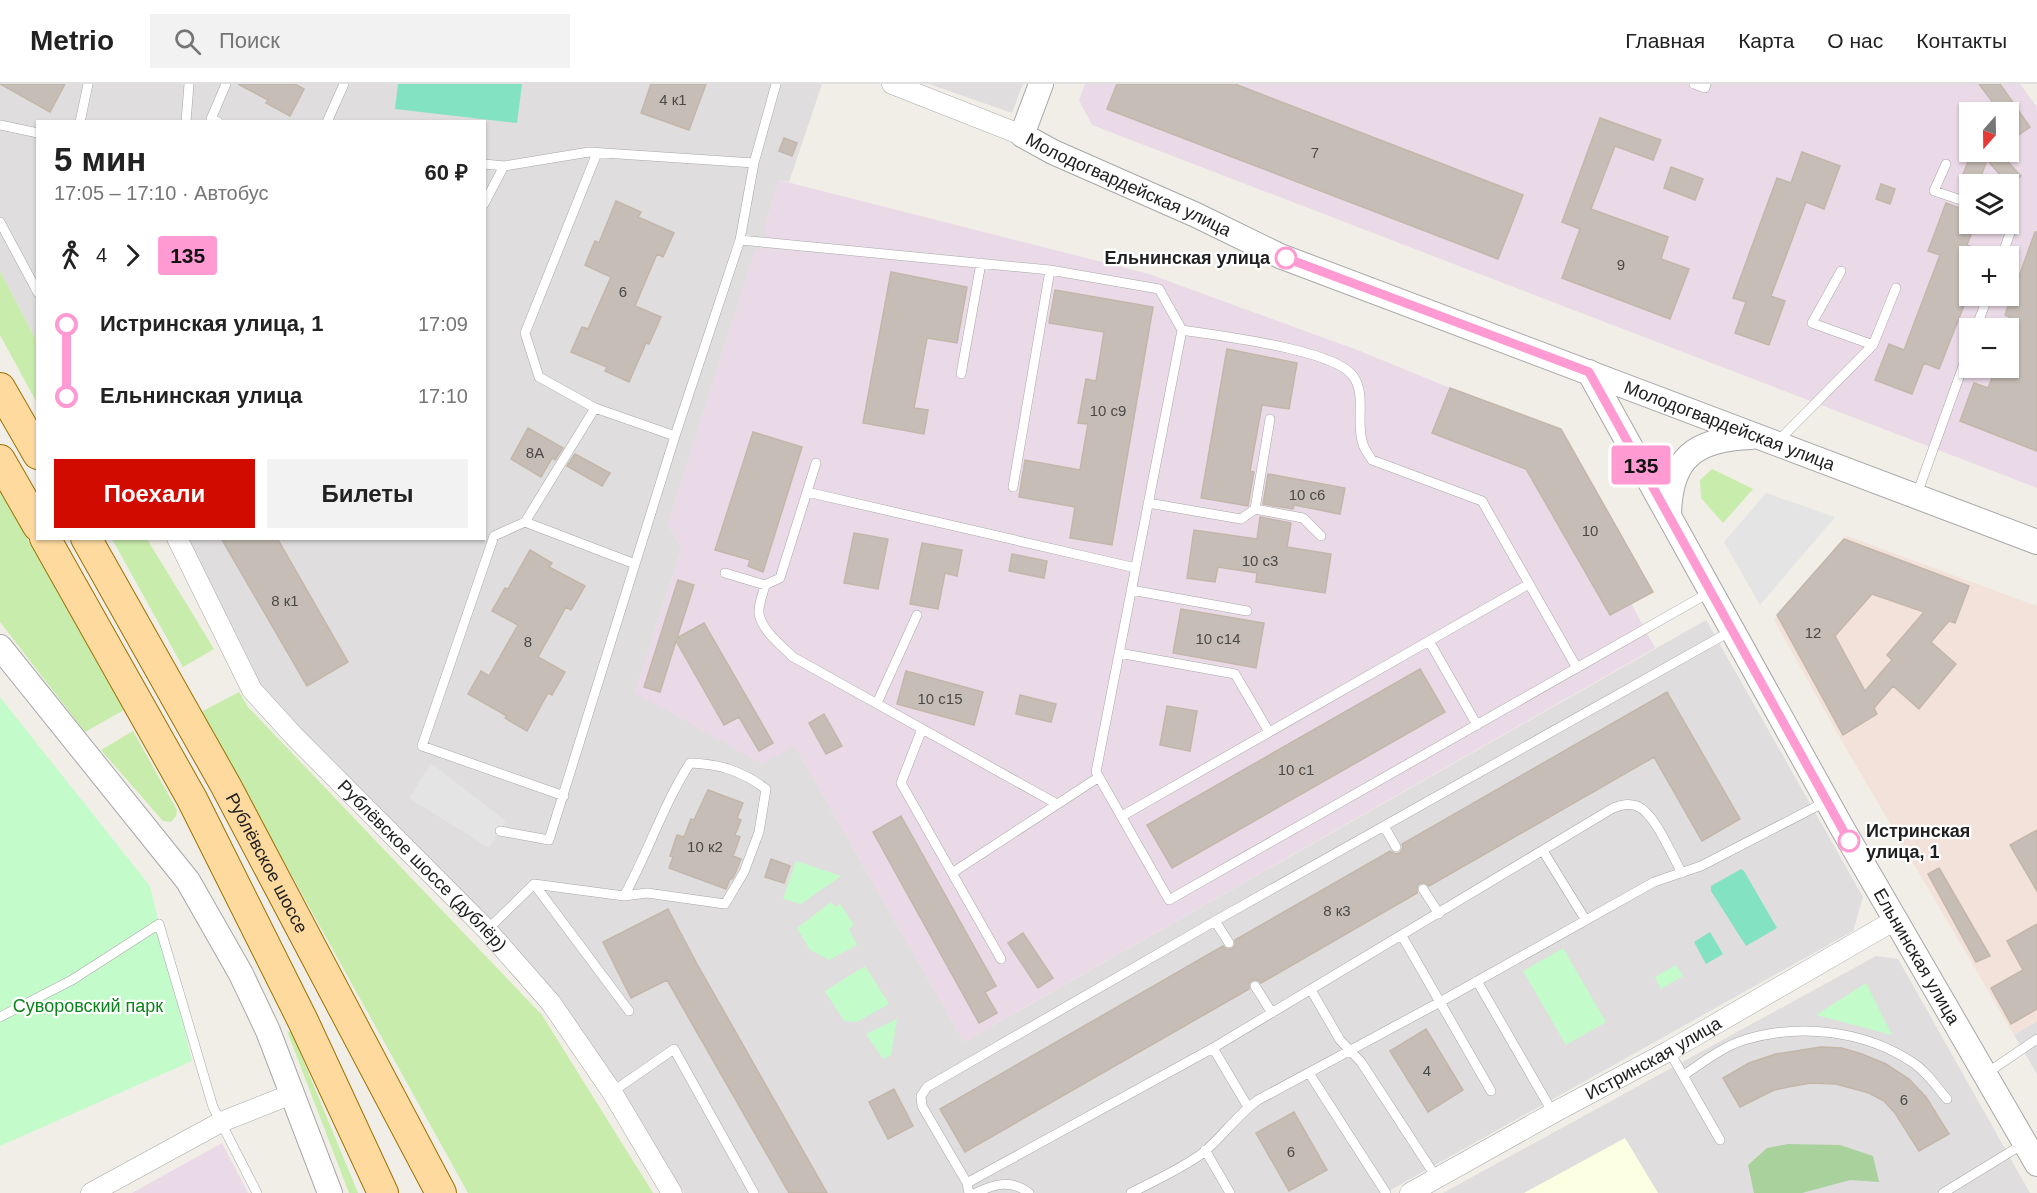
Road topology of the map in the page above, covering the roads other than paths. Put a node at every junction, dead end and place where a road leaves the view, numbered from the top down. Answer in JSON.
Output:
{"nodes":[{"id":1,"x":87,"y":84,"type":"edge"},
{"id":2,"x":189,"y":84,"type":"edge"},
{"id":3,"x":226,"y":84,"type":"edge"},
{"id":4,"x":344,"y":84,"type":"edge"},
{"id":5,"x":776,"y":84,"type":"edge"},
{"id":6,"x":892,"y":84,"type":"edge"},
{"id":7,"x":1041,"y":84,"type":"edge"},
{"id":8,"x":1694,"y":84,"type":"edge"},
{"id":9,"x":1706,"y":84,"type":"edge"},
{"id":10,"x":80,"y":120,"type":"edge"},
{"id":11,"x":186,"y":120,"type":"edge"},
{"id":12,"x":213,"y":120,"type":"edge"},
{"id":13,"x":329,"y":120,"type":"edge"},
{"id":14,"x":0,"y":125,"type":"edge"},
{"id":15,"x":36,"y":133,"type":"edge"},
{"id":16,"x":1022,"y":135,"type":"junction"},
{"id":17,"x":597,"y":153,"type":"junction"},
{"id":18,"x":754,"y":163,"type":"junction"},
{"id":19,"x":486,"y":164,"type":"edge"},
{"id":20,"x":1946,"y":164,"type":"dead end"},
{"id":21,"x":504,"y":166,"type":"junction"},
{"id":22,"x":1959,"y":199,"type":"edge"},
{"id":23,"x":486,"y":200,"type":"edge"},
{"id":24,"x":0,"y":222,"type":"edge"},
{"id":25,"x":740,"y":240,"type":"junction"},
{"id":26,"x":981,"y":263,"type":"junction"},
{"id":27,"x":1050,"y":270,"type":"junction"},
{"id":28,"x":1841,"y":271,"type":"dead end"},
{"id":29,"x":36,"y":288,"type":"edge"},
{"id":30,"x":1896,"y":288,"type":"dead end"},
{"id":31,"x":1182,"y":330,"type":"junction"},
{"id":32,"x":1873,"y":345,"type":"junction"},
{"id":33,"x":1589,"y":372,"type":"junction"},
{"id":34,"x":961,"y":374,"type":"dead end"},
{"id":35,"x":1959,"y":377,"type":"edge"},
{"id":36,"x":0,"y":388,"type":"edge"},
{"id":37,"x":595,"y":408,"type":"junction"},
{"id":38,"x":1270,"y":419,"type":"dead end"},
{"id":39,"x":675,"y":436,"type":"junction"},
{"id":40,"x":1766,"y":440,"type":"junction"},
{"id":41,"x":36,"y":450,"type":"edge"},
{"id":42,"x":0,"y":460,"type":"edge"},
{"id":43,"x":816,"y":463,"type":"dead end"},
{"id":44,"x":1013,"y":487,"type":"dead end"},
{"id":45,"x":807,"y":492,"type":"junction"},
{"id":46,"x":1916,"y":496,"type":"junction"},
{"id":47,"x":1148,"y":503,"type":"junction"},
{"id":48,"x":1255,"y":509,"type":"junction"},
{"id":49,"x":1669,"y":515,"type":"junction"},
{"id":50,"x":525,"y":522,"type":"junction"},
{"id":51,"x":36,"y":523,"type":"edge"},
{"id":52,"x":1321,"y":536,"type":"dead end"},
{"id":53,"x":46,"y":540,"type":"edge"},
{"id":54,"x":87,"y":540,"type":"edge"},
{"id":55,"x":178,"y":540,"type":"edge"},
{"id":56,"x":2037,"y":542,"type":"edge"},
{"id":57,"x":635,"y":564,"type":"junction"},
{"id":58,"x":1136,"y":568,"type":"junction"},
{"id":59,"x":725,"y":573,"type":"dead end"},
{"id":60,"x":1529,"y":584,"type":"junction"},
{"id":61,"x":765,"y":585,"type":"junction"},
{"id":62,"x":1131,"y":590,"type":"junction"},
{"id":63,"x":1712,"y":591,"type":"junction"},
{"id":64,"x":1246,"y":611,"type":"dead end"},
{"id":65,"x":917,"y":615,"type":"dead end"},
{"id":66,"x":1733,"y":630,"type":"junction"},
{"id":67,"x":1429,"y":641,"type":"junction"},
{"id":68,"x":0,"y":647,"type":"edge"},
{"id":69,"x":1119,"y":653,"type":"junction"},
{"id":70,"x":1577,"y":668,"type":"junction"},
{"id":71,"x":877,"y":703,"type":"junction"},
{"id":72,"x":1477,"y":725,"type":"junction"},
{"id":73,"x":922,"y":729,"type":"junction"},
{"id":74,"x":1269,"y":732,"type":"junction"},
{"id":75,"x":1099,"y":777,"type":"junction"},
{"id":76,"x":564,"y":796,"type":"junction"},
{"id":77,"x":1827,"y":801,"type":"junction"},
{"id":78,"x":1058,"y":804,"type":"junction"},
{"id":79,"x":1122,"y":816,"type":"junction"},
{"id":80,"x":1384,"y":826,"type":"junction"},
{"id":81,"x":500,"y":831,"type":"dead end"},
{"id":82,"x":1396,"y":847,"type":"dead end"},
{"id":83,"x":1543,"y":851,"type":"junction"},
{"id":84,"x":952,"y":873,"type":"junction"},
{"id":85,"x":1682,"y":873,"type":"junction"},
{"id":86,"x":534,"y":884,"type":"junction"},
{"id":87,"x":1423,"y":890,"type":"dead end"},
{"id":88,"x":624,"y":896,"type":"junction"},
{"id":89,"x":1438,"y":914,"type":"junction"},
{"id":90,"x":1585,"y":919,"type":"junction"},
{"id":91,"x":1895,"y":920,"type":"junction"},
{"id":92,"x":1215,"y":921,"type":"junction"},
{"id":93,"x":487,"y":930,"type":"junction"},
{"id":94,"x":1402,"y":936,"type":"junction"},
{"id":95,"x":1229,"y":943,"type":"dead end"},
{"id":96,"x":1001,"y":959,"type":"dead end"},
{"id":97,"x":1477,"y":981,"type":"junction"},
{"id":98,"x":1255,"y":986,"type":"dead end"},
{"id":99,"x":1311,"y":990,"type":"junction"},
{"id":100,"x":1440,"y":1002,"type":"junction"},
{"id":101,"x":629,"y":1011,"type":"dead end"},
{"id":102,"x":1272,"y":1013,"type":"junction"},
{"id":103,"x":0,"y":1017,"type":"edge"},
{"id":104,"x":2037,"y":1039,"type":"edge"},
{"id":105,"x":1213,"y":1048,"type":"junction"},
{"id":106,"x":1350,"y":1050,"type":"junction"},
{"id":107,"x":1669,"y":1051,"type":"junction"},
{"id":108,"x":1309,"y":1072,"type":"junction"},
{"id":109,"x":1984,"y":1074,"type":"junction"},
{"id":110,"x":1684,"y":1075,"type":"junction"},
{"id":111,"x":1491,"y":1091,"type":"dead end"},
{"id":112,"x":612,"y":1092,"type":"junction"},
{"id":113,"x":292,"y":1094,"type":"junction"},
{"id":114,"x":1947,"y":1099,"type":"dead end"},
{"id":115,"x":1248,"y":1107,"type":"junction"},
{"id":116,"x":1553,"y":1113,"type":"junction"},
{"id":117,"x":221,"y":1122,"type":"junction"},
{"id":118,"x":1720,"y":1140,"type":"dead end"},
{"id":119,"x":2025,"y":1143,"type":"junction"},
{"id":120,"x":1205,"y":1150,"type":"junction"},
{"id":121,"x":2037,"y":1164,"type":"edge"},
{"id":122,"x":1436,"y":1177,"type":"junction"},
{"id":123,"x":968,"y":1188,"type":"edge"},
{"id":124,"x":91,"y":1193,"type":"edge"},
{"id":125,"x":257,"y":1193,"type":"edge"},
{"id":126,"x":330,"y":1193,"type":"edge"},
{"id":127,"x":383,"y":1193,"type":"edge"},
{"id":128,"x":441,"y":1193,"type":"edge"},
{"id":129,"x":672,"y":1193,"type":"edge"},
{"id":130,"x":754,"y":1193,"type":"edge"},
{"id":131,"x":976,"y":1193,"type":"edge"},
{"id":132,"x":1029,"y":1193,"type":"edge"},
{"id":133,"x":1131,"y":1193,"type":"edge"},
{"id":134,"x":1230,"y":1193,"type":"edge"},
{"id":135,"x":1386,"y":1193,"type":"edge"},
{"id":136,"x":1410,"y":1193,"type":"edge"},
{"id":137,"x":1943,"y":1193,"type":"edge"}],
"edges":[{"from":1,"to":10,"type":"lane"},
{"from":2,"to":11,"type":"lane"},
{"from":3,"to":12,"type":"lane"},
{"from":4,"to":13,"type":"lane"},
{"from":5,"to":18,"type":"lane"},
{"from":6,"to":16,"type":"street","name":"Молодогвардейская улица"},
{"from":7,"to":16,"type":"street"},
{"from":8,"to":9,"type":"lane"},
{"from":14,"to":15,"type":"lane"},
{"from":16,"to":33,"type":"street","name":"Молодогвардейская улица"},
{"from":17,"to":18,"type":"lane"},
{"from":17,"to":21,"type":"lane"},
{"from":17,"to":37,"type":"lane"},
{"from":18,"to":25,"type":"lane"},
{"from":19,"to":21,"type":"lane"},
{"from":20,"to":22,"type":"lane"},
{"from":21,"to":23,"type":"lane"},
{"from":24,"to":29,"type":"lane"},
{"from":25,"to":26,"type":"lane"},
{"from":25,"to":39,"type":"lane"},
{"from":26,"to":27,"type":"lane"},
{"from":26,"to":34,"type":"lane"},
{"from":27,"to":31,"type":"lane"},
{"from":27,"to":44,"type":"lane"},
{"from":28,"to":32,"type":"lane"},
{"from":30,"to":32,"type":"lane"},
{"from":31,"to":47,"type":"lane"},
{"from":31,"to":60,"type":"lane"},
{"from":32,"to":40,"type":"lane"},
{"from":33,"to":40,"type":"street","name":"Молодогвардейская улица"},
{"from":33,"to":49,"type":"street","name":"Ельнинская улица"},
{"from":35,"to":46,"type":"lane"},
{"from":36,"to":41,"type":"main road"},
{"from":37,"to":39,"type":"lane"},
{"from":37,"to":50,"type":"lane"},
{"from":38,"to":48,"type":"lane"},
{"from":39,"to":57,"type":"lane"},
{"from":40,"to":46,"type":"street","name":"Молодогвардейская улица"},
{"from":40,"to":49,"type":"street"},
{"from":42,"to":51,"type":"main road"},
{"from":43,"to":45,"type":"lane"},
{"from":45,"to":58,"type":"lane"},
{"from":45,"to":61,"type":"lane"},
{"from":46,"to":56,"type":"street","name":"Молодогвардейская улица"},
{"from":47,"to":48,"type":"lane"},
{"from":47,"to":58,"type":"lane"},
{"from":48,"to":52,"type":"lane"},
{"from":49,"to":63,"type":"street","name":"Ельнинская улица"},
{"from":50,"to":57,"type":"lane"},
{"from":50,"to":76,"type":"lane"},
{"from":53,"to":127,"type":"main road","name":"Рублёвское шоссе"},
{"from":54,"to":128,"type":"main road","name":"Рублёвское шоссе"},
{"from":55,"to":93,"type":"street","name":"Рублёвское шоссе (дублёр)"},
{"from":57,"to":76,"type":"lane"},
{"from":58,"to":62,"type":"lane"},
{"from":59,"to":61,"type":"lane"},
{"from":60,"to":67,"type":"lane"},
{"from":60,"to":70,"type":"lane"},
{"from":61,"to":71,"type":"lane"},
{"from":62,"to":64,"type":"lane"},
{"from":62,"to":69,"type":"lane"},
{"from":63,"to":66,"type":"street","name":"Ельнинская улица"},
{"from":63,"to":70,"type":"lane"},
{"from":65,"to":71,"type":"lane"},
{"from":66,"to":77,"type":"street","name":"Ельнинская улица"},
{"from":66,"to":80,"type":"lane"},
{"from":67,"to":72,"type":"lane"},
{"from":67,"to":74,"type":"lane"},
{"from":68,"to":113,"type":"street"},
{"from":69,"to":74,"type":"lane"},
{"from":69,"to":75,"type":"lane"},
{"from":70,"to":72,"type":"lane"},
{"from":71,"to":73,"type":"lane"},
{"from":72,"to":79,"type":"lane"},
{"from":73,"to":78,"type":"lane"},
{"from":73,"to":84,"type":"lane"},
{"from":74,"to":79,"type":"lane"},
{"from":75,"to":78,"type":"lane"},
{"from":75,"to":79,"type":"lane"},
{"from":76,"to":81,"type":"lane"},
{"from":77,"to":85,"type":"lane"},
{"from":77,"to":91,"type":"street","name":"Ельнинская улица"},
{"from":78,"to":84,"type":"lane"},
{"from":80,"to":82,"type":"lane"},
{"from":80,"to":92,"type":"lane"},
{"from":83,"to":85,"type":"lane"},
{"from":83,"to":89,"type":"lane"},
{"from":83,"to":90,"type":"lane"},
{"from":84,"to":96,"type":"lane"},
{"from":85,"to":90,"type":"lane"},
{"from":86,"to":88,"type":"lane"},
{"from":86,"to":93,"type":"lane"},
{"from":86,"to":101,"type":"lane"},
{"from":87,"to":89,"type":"lane"},
{"from":88,"to":88,"type":"lane"},
{"from":89,"to":94,"type":"lane"},
{"from":90,"to":97,"type":"lane"},
{"from":91,"to":107,"type":"street","name":"Истринская улица"},
{"from":91,"to":109,"type":"street","name":"Ельнинская улица"},
{"from":92,"to":95,"type":"lane"},
{"from":92,"to":123,"type":"lane"},
{"from":93,"to":112,"type":"street","name":"Рублёвское шоссе (дублёр)"},
{"from":94,"to":99,"type":"lane"},
{"from":94,"to":100,"type":"lane"},
{"from":97,"to":100,"type":"lane"},
{"from":97,"to":116,"type":"lane"},
{"from":98,"to":102,"type":"lane"},
{"from":99,"to":102,"type":"lane"},
{"from":99,"to":106,"type":"lane"},
{"from":100,"to":106,"type":"lane"},
{"from":100,"to":111,"type":"lane"},
{"from":102,"to":105,"type":"lane"},
{"from":103,"to":117,"type":"lane"},
{"from":104,"to":109,"type":"lane"},
{"from":105,"to":115,"type":"lane"},
{"from":105,"to":123,"type":"lane"},
{"from":106,"to":108,"type":"lane"},
{"from":106,"to":122,"type":"lane"},
{"from":107,"to":110,"type":"lane"},
{"from":107,"to":116,"type":"street","name":"Истринская улица"},
{"from":108,"to":115,"type":"lane"},
{"from":108,"to":135,"type":"lane"},
{"from":109,"to":119,"type":"street","name":"Ельнинская улица"},
{"from":110,"to":114,"type":"lane"},
{"from":110,"to":118,"type":"lane"},
{"from":112,"to":129,"type":"street","name":"Рублёвское шоссе (дублёр)"},
{"from":112,"to":130,"type":"lane"},
{"from":113,"to":117,"type":"street"},
{"from":113,"to":126,"type":"street"},
{"from":115,"to":120,"type":"lane"},
{"from":116,"to":122,"type":"street","name":"Истринская улица"},
{"from":117,"to":124,"type":"street"},
{"from":117,"to":125,"type":"lane"},
{"from":119,"to":121,"type":"street","name":"Ельнинская улица"},
{"from":119,"to":137,"type":"lane"},
{"from":120,"to":133,"type":"lane"},
{"from":120,"to":134,"type":"lane"},
{"from":122,"to":136,"type":"street","name":"Истринская улица"},
{"from":131,"to":132,"type":"lane"}]}
